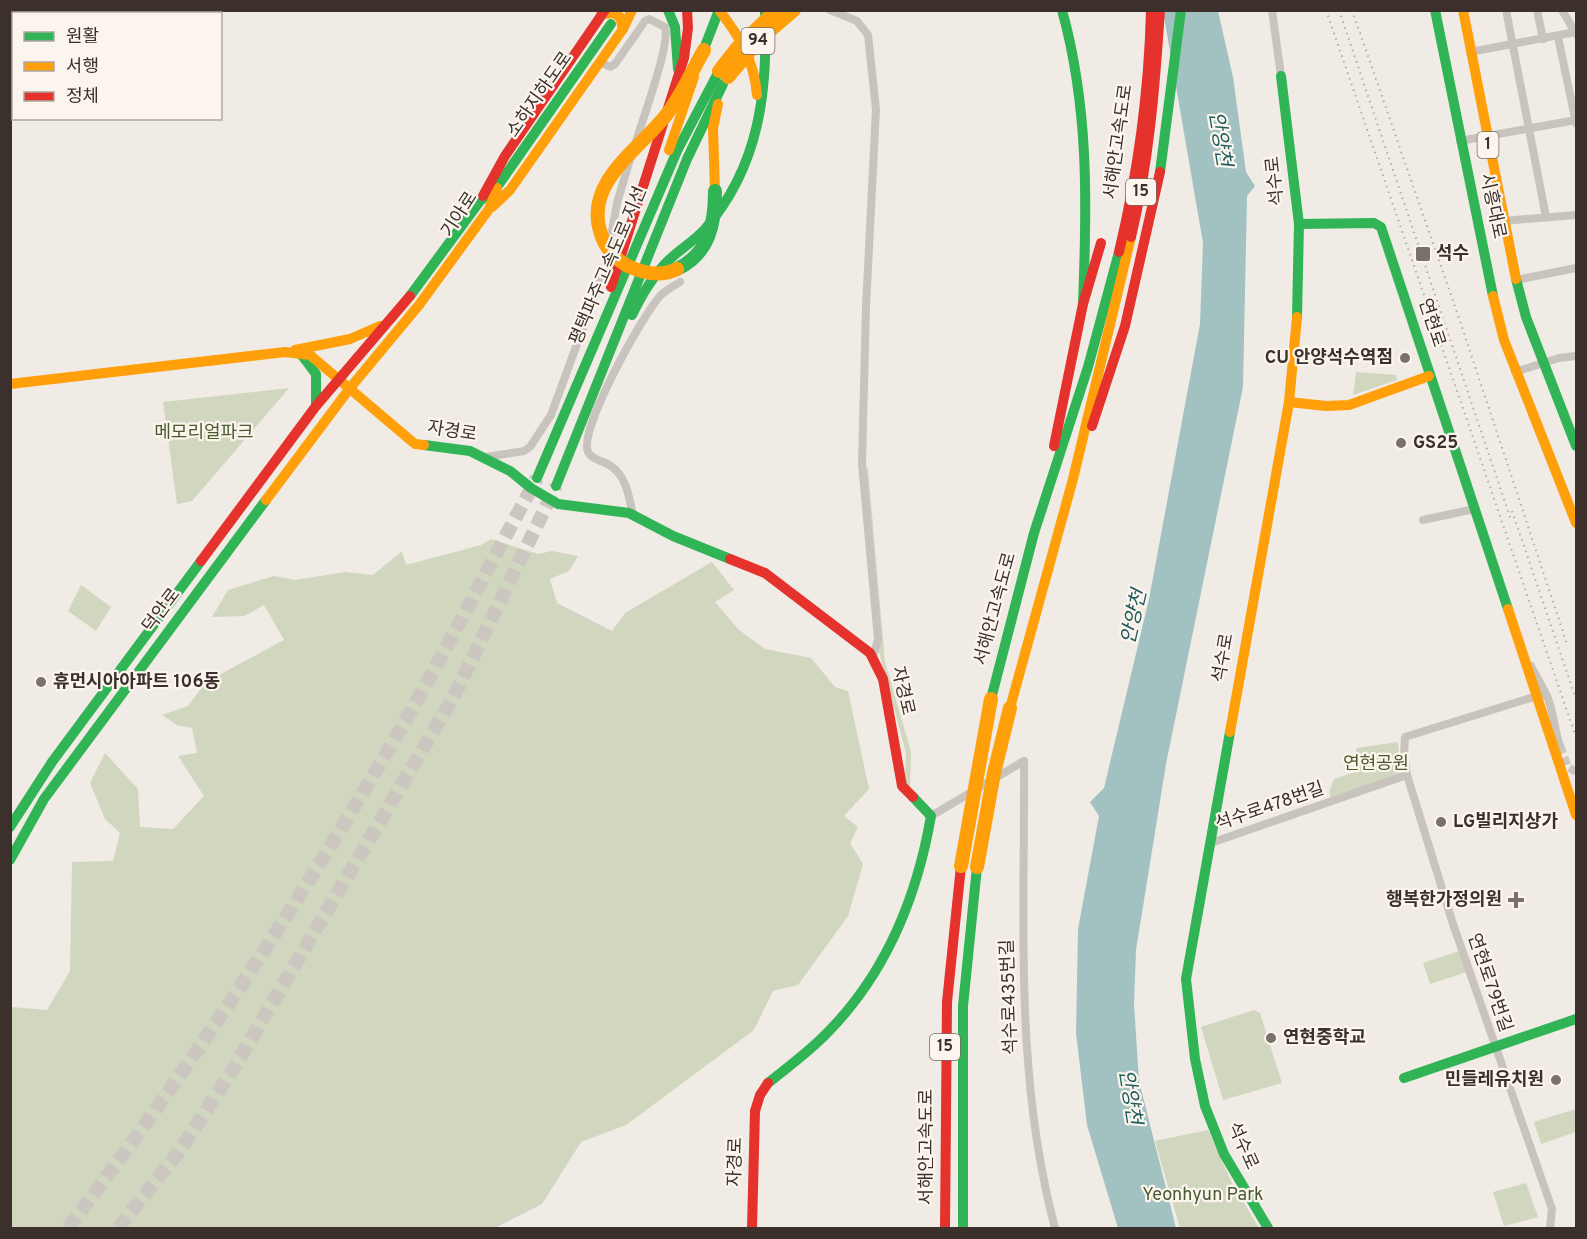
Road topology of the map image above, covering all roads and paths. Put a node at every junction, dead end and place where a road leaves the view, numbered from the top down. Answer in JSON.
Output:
{"nodes":[{"id":1,"x":632,"y":10,"type":"edge"},
{"id":2,"x":668,"y":10,"type":"edge"},
{"id":3,"x":687,"y":10,"type":"edge"},
{"id":4,"x":719,"y":10,"type":"edge"},
{"id":5,"x":765,"y":10,"type":"edge"},
{"id":6,"x":776,"y":10,"type":"edge"},
{"id":7,"x":794,"y":10,"type":"edge"},
{"id":8,"x":830,"y":10,"type":"edge"},
{"id":9,"x":1062,"y":10,"type":"edge"},
{"id":10,"x":1151,"y":10,"type":"edge"},
{"id":11,"x":1160,"y":10,"type":"edge"},
{"id":12,"x":1181,"y":10,"type":"edge"},
{"id":13,"x":1272,"y":10,"type":"edge"},
{"id":14,"x":1435,"y":10,"type":"edge"},
{"id":15,"x":1463,"y":10,"type":"edge"},
{"id":16,"x":1506,"y":10,"type":"edge"},
{"id":17,"x":1538,"y":10,"type":"edge"},
{"id":18,"x":1562,"y":10,"type":"edge"},
{"id":19,"x":610,"y":19,"type":"edge"},
{"id":20,"x":1576,"y":33,"type":"edge"},
{"id":21,"x":1558,"y":36,"type":"junction"},
{"id":22,"x":1543,"y":39,"type":"junction"},
{"id":23,"x":1512,"y":45,"type":"junction"},
{"id":24,"x":704,"y":50,"type":"junction"},
{"id":25,"x":1470,"y":52,"type":"junction"},
{"id":26,"x":600,"y":62,"type":"junction"},
{"id":27,"x":678,"y":72,"type":"junction"},
{"id":28,"x":1281,"y":76,"type":"joint"},
{"id":29,"x":723,"y":77,"type":"junction"},
{"id":30,"x":1576,"y":121,"type":"edge"},
{"id":31,"x":1527,"y":129,"type":"junction"},
{"id":32,"x":1486,"y":136,"type":"junction"},
{"id":33,"x":1460,"y":141,"type":"junction"},
{"id":34,"x":755,"y":145,"type":"junction"},
{"id":35,"x":497,"y":187,"type":"joint"},
{"id":36,"x":485,"y":205,"type":"junction"},
{"id":37,"x":652,"y":212,"type":"junction"},
{"id":38,"x":1576,"y":215,"type":"edge"},
{"id":39,"x":1546,"y":218,"type":"junction"},
{"id":40,"x":1503,"y":221,"type":"junction"},
{"id":41,"x":1299,"y":224,"type":"junction"},
{"id":42,"x":1101,"y":243,"type":"dead end"},
{"id":43,"x":1576,"y":268,"type":"edge"},
{"id":44,"x":1516,"y":280,"type":"junction"},
{"id":45,"x":680,"y":282,"type":"dead end"},
{"id":46,"x":653,"y":288,"type":"dead end"},
{"id":47,"x":662,"y":294,"type":"junction"},
{"id":48,"x":1083,"y":304,"type":"junction"},
{"id":49,"x":391,"y":320,"type":"junction"},
{"id":50,"x":285,"y":352,"type":"junction"},
{"id":51,"x":301,"y":353,"type":"junction"},
{"id":52,"x":1576,"y":356,"type":"edge"},
{"id":53,"x":1544,"y":363,"type":"junction"},
{"id":54,"x":1093,"y":368,"type":"junction"},
{"id":55,"x":1515,"y":372,"type":"junction"},
{"id":56,"x":582,"y":374,"type":"junction"},
{"id":57,"x":1429,"y":376,"type":"junction"},
{"id":58,"x":600,"y":382,"type":"junction"},
{"id":59,"x":10,"y":384,"type":"edge"},
{"id":60,"x":345,"y":384,"type":"junction"},
{"id":61,"x":1289,"y":402,"type":"junction"},
{"id":62,"x":316,"y":406,"type":"junction"},
{"id":63,"x":1576,"y":446,"type":"edge"},
{"id":64,"x":486,"y":457,"type":"junction"},
{"id":65,"x":537,"y":478,"type":"tunnel mouth"},
{"id":66,"x":1072,"y":479,"type":"junction"},
{"id":67,"x":555,"y":486,"type":"tunnel mouth"},
{"id":68,"x":1474,"y":509,"type":"junction"},
{"id":69,"x":1040,"y":510,"type":"junction"},
{"id":70,"x":633,"y":515,"type":"junction"},
{"id":71,"x":1423,"y":520,"type":"dead end"},
{"id":72,"x":1576,"y":523,"type":"edge"},
{"id":73,"x":873,"y":657,"type":"junction"},
{"id":74,"x":1541,"y":697,"type":"junction"},
{"id":75,"x":1560,"y":746,"type":"tunnel mouth"},
{"id":76,"x":1407,"y":776,"type":"junction"},
{"id":77,"x":1576,"y":815,"type":"edge"},
{"id":78,"x":931,"y":816,"type":"junction"},
{"id":79,"x":10,"y":827,"type":"edge"},
{"id":80,"x":1211,"y":843,"type":"junction"},
{"id":81,"x":10,"y":860,"type":"edge"},
{"id":82,"x":1576,"y":1019,"type":"edge"},
{"id":83,"x":1496,"y":1047,"type":"junction"},
{"id":84,"x":1404,"y":1078,"type":"dead end"},
{"id":85,"x":963,"y":1177,"type":"junction"},
{"id":86,"x":945,"y":1182,"type":"junction"},
{"id":87,"x":752,"y":1228,"type":"edge"},
{"id":88,"x":938,"y":1228,"type":"edge"},
{"id":89,"x":945,"y":1228,"type":"edge"},
{"id":90,"x":963,"y":1228,"type":"edge"},
{"id":91,"x":970,"y":1228,"type":"edge"},
{"id":92,"x":1055,"y":1228,"type":"edge"},
{"id":93,"x":1268,"y":1228,"type":"edge"},
{"id":94,"x":1550,"y":1228,"type":"edge"}],
"edges":[{"from":1,"to":19,"type":"main road"},
{"from":2,"to":27,"type":"main road"},
{"from":3,"to":27,"type":"main road"},
{"from":4,"to":24,"type":"main road"},
{"from":4,"to":34,"type":"main road"},
{"from":5,"to":34,"type":"main road"},
{"from":6,"to":29,"type":"main road","number":"94","bridge":true},
{"from":7,"to":29,"type":"main road","number":"94","bridge":true},
{"from":8,"to":73,"type":"street"},
{"from":9,"to":48,"type":"main road"},
{"from":10,"to":54,"type":"main road","name":"서해안고속도로","number":"15"},
{"from":11,"to":54,"type":"main road","name":"서해안고속도로","number":"15"},
{"from":12,"to":66,"type":"main road"},
{"from":13,"to":28,"type":"street"},
{"from":14,"to":33,"type":"main road","name":"시흥대로","number":"1"},
{"from":15,"to":25,"type":"main road","name":"시흥대로","number":"1"},
{"from":16,"to":23,"type":"street"},
{"from":17,"to":22,"type":"street"},
{"from":18,"to":20,"type":"street"},
{"from":19,"to":26,"type":"main road"},
{"from":19,"to":35,"type":"main road","name":"소하지하도로"},
{"from":19,"to":36,"type":"main road"},
{"from":20,"to":21,"type":"street"},
{"from":21,"to":22,"type":"street"},
{"from":21,"to":30,"type":"street"},
{"from":22,"to":23,"type":"street"},
{"from":23,"to":25,"type":"street"},
{"from":23,"to":31,"type":"street"},
{"from":24,"to":29,"type":"main road","bridge":true},
{"from":24,"to":37,"type":"main road","bridge":true},
{"from":25,"to":32,"type":"main road","name":"시흥대로","number":"1"},
{"from":26,"to":36,"type":"main road"},
{"from":26,"to":64,"type":"street"},
{"from":27,"to":56,"type":"main road"},
{"from":28,"to":41,"type":"main road","name":"석수로"},
{"from":29,"to":37,"type":"main road","name":"평택파주고속도로 지선"},
{"from":29,"to":58,"type":"main road","name":"평택파주고속도로 지선"},
{"from":30,"to":31,"type":"street"},
{"from":31,"to":32,"type":"street"},
{"from":31,"to":39,"type":"street"},
{"from":32,"to":33,"type":"street"},
{"from":32,"to":40,"type":"main road","name":"시흥대로","number":"1"},
{"from":33,"to":55,"type":"main road","name":"시흥대로","number":"1"},
{"from":34,"to":58,"type":"main road"},
{"from":35,"to":36,"type":"main road","name":"기아로"},
{"from":36,"to":49,"type":"main road","name":"기아로"},
{"from":36,"to":60,"type":"main road","name":"기아로"},
{"from":37,"to":56,"type":"main road","name":"평택파주고속도로 지선"},
{"from":38,"to":39,"type":"street"},
{"from":39,"to":40,"type":"street"},
{"from":40,"to":44,"type":"main road","name":"시흥대로","number":"1"},
{"from":41,"to":57,"type":"main road","name":"연현로"},
{"from":41,"to":61,"type":"main road","name":"석수로"},
{"from":42,"to":48,"type":"main road"},
{"from":43,"to":44,"type":"street"},
{"from":44,"to":53,"type":"main road","number":"1"},
{"from":45,"to":47,"type":"street"},
{"from":46,"to":47,"type":"street"},
{"from":47,"to":70,"type":"street"},
{"from":48,"to":69,"type":"main road"},
{"from":49,"to":50,"type":"main road"},
{"from":49,"to":60,"type":"main road","name":"기아로"},
{"from":50,"to":51,"type":"main road"},
{"from":50,"to":59,"type":"main road"},
{"from":51,"to":60,"type":"main road"},
{"from":51,"to":62,"type":"main road"},
{"from":52,"to":53,"type":"street"},
{"from":53,"to":55,"type":"street"},
{"from":53,"to":63,"type":"main road","number":"1"},
{"from":54,"to":66,"type":"main road","name":"서해안고속도로","number":"15"},
{"from":54,"to":69,"type":"main road","name":"서해안고속도로","number":"15"},
{"from":55,"to":72,"type":"main road","number":"1"},
{"from":56,"to":65,"type":"main road","name":"평택파주고속도로 지선"},
{"from":57,"to":61,"type":"main road"},
{"from":57,"to":68,"type":"main road","name":"연현로"},
{"from":58,"to":67,"type":"main road","name":"평택파주고속도로 지선"},
{"from":60,"to":62,"type":"main road","name":"덕안로"},
{"from":60,"to":64,"type":"main road","name":"자경로"},
{"from":60,"to":81,"type":"main road","name":"덕안로"},
{"from":61,"to":80,"type":"main road","name":"석수로"},
{"from":62,"to":79,"type":"main road","name":"덕안로"},
{"from":64,"to":70,"type":"main road","name":"자경로"},
{"from":66,"to":85,"type":"main road","name":"서해안고속도로","number":"15","bridge":true},
{"from":68,"to":71,"type":"street"},
{"from":68,"to":74,"type":"main road","name":"연현로"},
{"from":69,"to":86,"type":"main road","name":"서해안고속도로","number":"15","bridge":true},
{"from":70,"to":73,"type":"main road","name":"자경로"},
{"from":73,"to":78,"type":"main road","name":"자경로"},
{"from":74,"to":75,"type":"street"},
{"from":74,"to":76,"type":"street","name":"연현로79번길"},
{"from":74,"to":77,"type":"main road","name":"연현로"},
{"from":76,"to":80,"type":"street","name":"석수로478번길"},
{"from":76,"to":83,"type":"street","name":"연현로79번길"},
{"from":78,"to":87,"type":"main road","name":"자경로"},
{"from":78,"to":92,"type":"street","name":"석수로435번길"},
{"from":80,"to":93,"type":"main road","name":"석수로"},
{"from":82,"to":83,"type":"main road"},
{"from":83,"to":84,"type":"main road"},
{"from":83,"to":94,"type":"street","name":"연현로79번길"},
{"from":85,"to":90,"type":"main road","name":"서해안고속도로","number":"15"},
{"from":85,"to":91,"type":"main road"},
{"from":86,"to":88,"type":"main road"},
{"from":86,"to":89,"type":"main road","name":"서해안고속도로","number":"15"}]}
